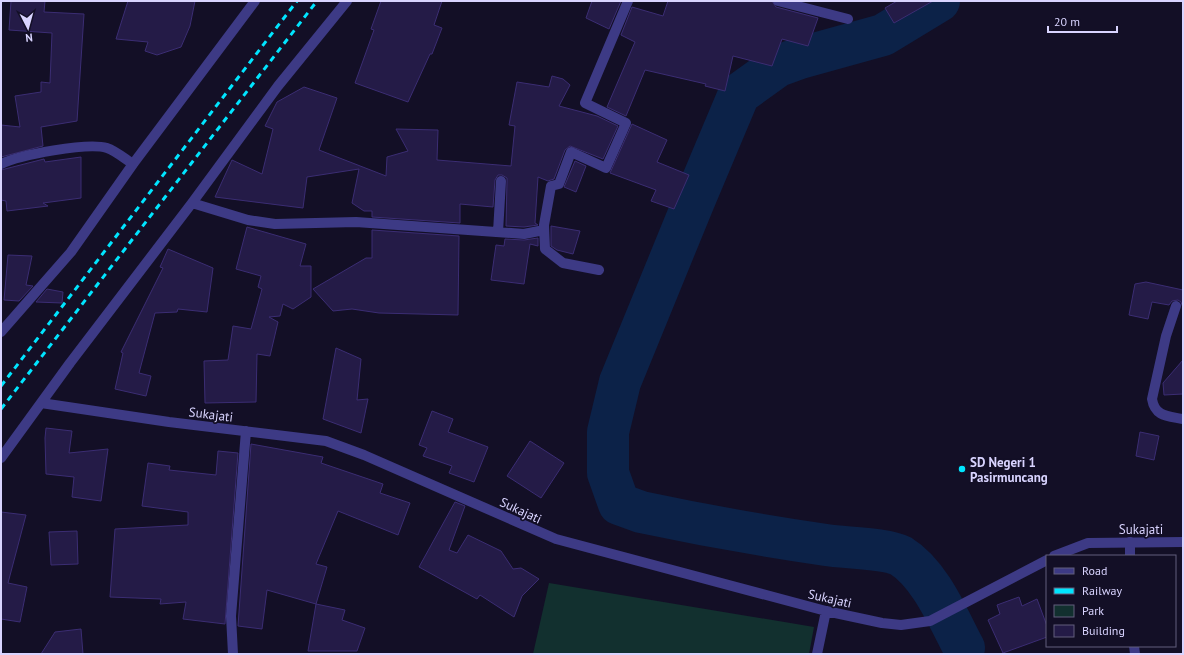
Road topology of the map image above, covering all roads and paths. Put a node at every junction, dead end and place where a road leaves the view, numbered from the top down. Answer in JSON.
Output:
{"nodes":[{"id":1,"x":255,"y":1,"type":"edge"},
{"id":2,"x":347,"y":1,"type":"edge"},
{"id":3,"x":628,"y":1,"type":"edge"},
{"id":4,"x":778,"y":1,"type":"edge"},
{"id":5,"x":848,"y":19,"type":"dead end"},
{"id":6,"x":1,"y":164,"type":"edge"},
{"id":7,"x":133,"y":164,"type":"junction"},
{"id":8,"x":501,"y":181,"type":"dead end"},
{"id":9,"x":192,"y":203,"type":"junction"},
{"id":10,"x":544,"y":230,"type":"junction"},
{"id":11,"x":498,"y":232,"type":"junction"},
{"id":12,"x":599,"y":270,"type":"dead end"},
{"id":13,"x":1176,"y":306,"type":"dead end"},
{"id":14,"x":1,"y":332,"type":"edge"},
{"id":15,"x":42,"y":404,"type":"junction"},
{"id":16,"x":1183,"y":419,"type":"edge"},
{"id":17,"x":246,"y":431,"type":"junction"},
{"id":18,"x":1,"y":458,"type":"edge"},
{"id":19,"x":1130,"y":542,"type":"junction"},
{"id":20,"x":1183,"y":542,"type":"edge"},
{"id":21,"x":1057,"y":555,"type":"edge"},
{"id":22,"x":1130,"y":555,"type":"edge"},
{"id":23,"x":1046,"y":561,"type":"edge"},
{"id":24,"x":826,"y":611,"type":"junction"},
{"id":25,"x":233,"y":654,"type":"edge"},
{"id":26,"x":817,"y":654,"type":"edge"}],
"edges":[{"from":1,"to":7,"type":"street"},
{"from":2,"to":9,"type":"street"},
{"from":3,"to":10,"type":"street"},
{"from":4,"to":5,"type":"street"},
{"from":6,"to":7,"type":"street"},
{"from":7,"to":14,"type":"street"},
{"from":8,"to":11,"type":"street"},
{"from":9,"to":11,"type":"street"},
{"from":9,"to":15,"type":"street"},
{"from":10,"to":11,"type":"street"},
{"from":10,"to":12,"type":"street"},
{"from":13,"to":16,"type":"street"},
{"from":15,"to":17,"type":"street","name":"Sukajati"},
{"from":15,"to":18,"type":"street"},
{"from":17,"to":24,"type":"street","name":"Sukajati"},
{"from":17,"to":25,"type":"street"},
{"from":19,"to":20,"type":"street","name":"Sukajati"},
{"from":19,"to":21,"type":"street","name":"Sukajati"},
{"from":19,"to":22,"type":"street"},
{"from":23,"to":24,"type":"street","name":"Sukajati"},
{"from":24,"to":26,"type":"street"}]}
